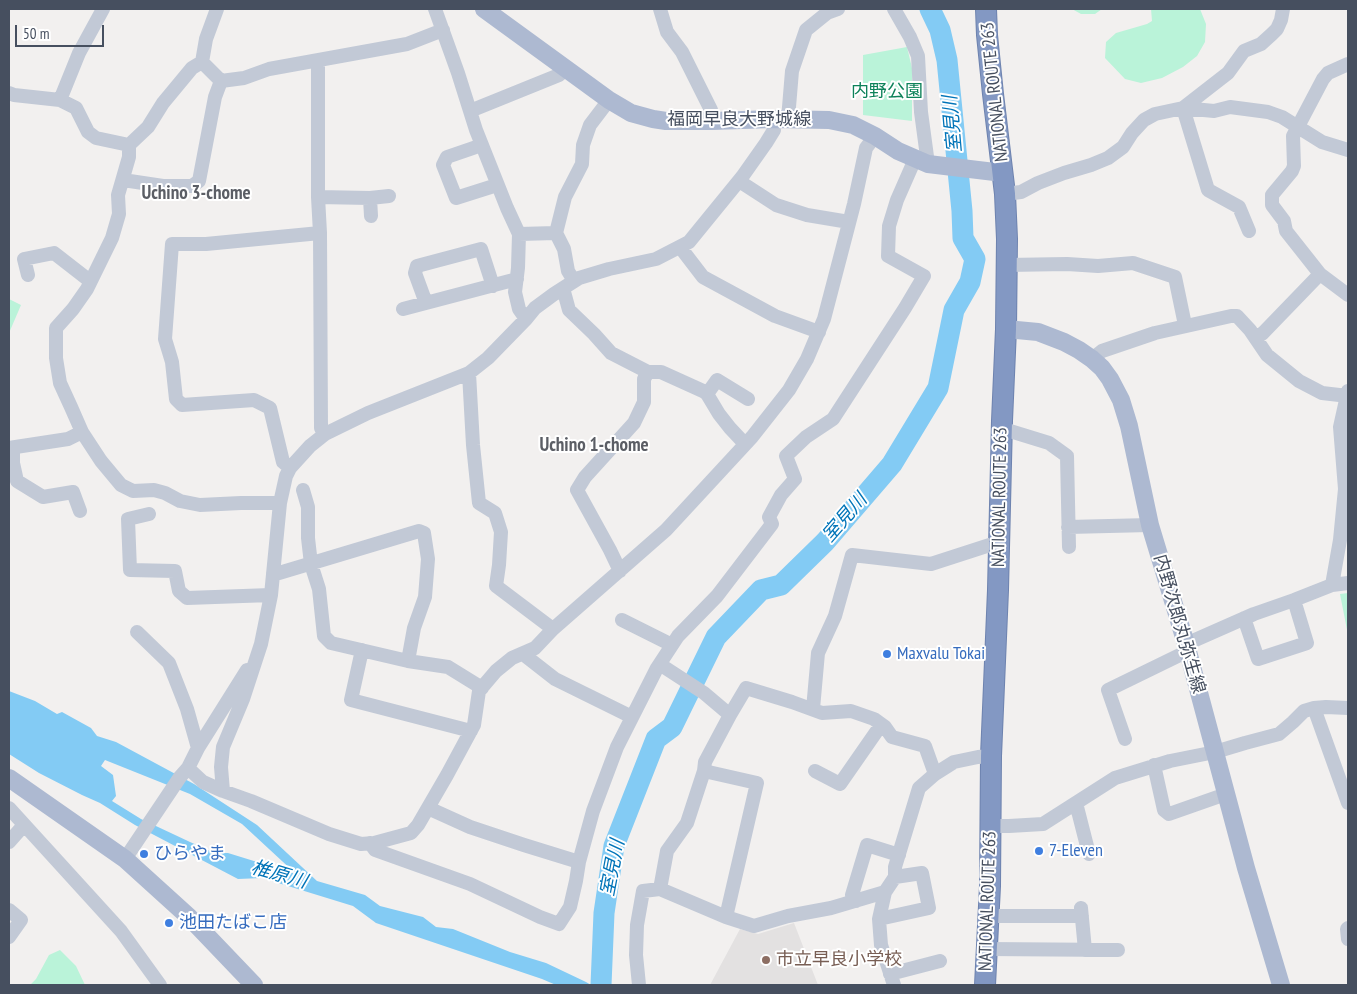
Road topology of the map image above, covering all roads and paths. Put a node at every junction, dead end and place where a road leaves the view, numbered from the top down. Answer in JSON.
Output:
{"nodes":[{"id":1,"x":103,"y":9,"type":"edge"},
{"id":2,"x":217,"y":9,"type":"edge"},
{"id":3,"x":435,"y":9,"type":"edge"},
{"id":4,"x":484,"y":9,"type":"edge"},
{"id":5,"x":660,"y":9,"type":"edge"},
{"id":6,"x":838,"y":9,"type":"edge"},
{"id":7,"x":894,"y":9,"type":"edge"},
{"id":8,"x":986,"y":9,"type":"edge"},
{"id":9,"x":1283,"y":9,"type":"edge"},
{"id":10,"x":443,"y":30,"type":"junction"},
{"id":11,"x":318,"y":60,"type":"junction"},
{"id":12,"x":202,"y":62,"type":"junction"},
{"id":13,"x":1348,"y":64,"type":"edge"},
{"id":14,"x":566,"y":69,"type":"junction"},
{"id":15,"x":221,"y":81,"type":"junction"},
{"id":16,"x":9,"y":93,"type":"edge"},
{"id":17,"x":60,"y":100,"type":"junction"},
{"id":18,"x":609,"y":100,"type":"junction"},
{"id":19,"x":1183,"y":108,"type":"junction"},
{"id":20,"x":470,"y":111,"type":"junction"},
{"id":21,"x":781,"y":119,"type":"junction"},
{"id":22,"x":712,"y":122,"type":"junction"},
{"id":23,"x":1298,"y":126,"type":"junction"},
{"id":24,"x":876,"y":136,"type":"junction"},
{"id":25,"x":129,"y":145,"type":"junction"},
{"id":26,"x":482,"y":145,"type":"junction"},
{"id":27,"x":1348,"y":150,"type":"edge"},
{"id":28,"x":922,"y":162,"type":"junction"},
{"id":29,"x":1003,"y":173,"type":"junction"},
{"id":30,"x":123,"y":180,"type":"junction"},
{"id":31,"x":739,"y":181,"type":"junction"},
{"id":32,"x":497,"y":185,"type":"junction"},
{"id":33,"x":1005,"y":194,"type":"junction"},
{"id":34,"x":389,"y":196,"type":"dead end"},
{"id":35,"x":318,"y":197,"type":"junction"},
{"id":36,"x":370,"y":198,"type":"junction"},
{"id":37,"x":371,"y":216,"type":"dead end"},
{"id":38,"x":849,"y":222,"type":"junction"},
{"id":39,"x":1249,"y":231,"type":"dead end"},
{"id":40,"x":320,"y":233,"type":"junction"},
{"id":41,"x":556,"y":233,"type":"junction"},
{"id":42,"x":519,"y":234,"type":"junction"},
{"id":43,"x":680,"y":246,"type":"junction"},
{"id":44,"x":1007,"y":265,"type":"junction"},
{"id":45,"x":1320,"y":274,"type":"junction"},
{"id":46,"x":28,"y":275,"type":"dead end"},
{"id":47,"x":516,"y":279,"type":"junction"},
{"id":48,"x":90,"y":281,"type":"junction"},
{"id":49,"x":569,"y":285,"type":"junction"},
{"id":50,"x":493,"y":286,"type":"junction"},
{"id":51,"x":1348,"y":295,"type":"edge"},
{"id":52,"x":426,"y":303,"type":"junction"},
{"id":53,"x":403,"y":309,"type":"dead end"},
{"id":54,"x":526,"y":318,"type":"junction"},
{"id":55,"x":1186,"y":325,"type":"junction"},
{"id":56,"x":1006,"y":329,"type":"junction"},
{"id":57,"x":819,"y":332,"type":"junction"},
{"id":58,"x":1256,"y":338,"type":"junction"},
{"id":59,"x":1092,"y":359,"type":"junction"},
{"id":60,"x":648,"y":372,"type":"junction"},
{"id":61,"x":469,"y":373,"type":"junction"},
{"id":62,"x":707,"y":394,"type":"junction"},
{"id":63,"x":1348,"y":394,"type":"edge"},
{"id":64,"x":748,"y":399,"type":"dead end"},
{"id":65,"x":1002,"y":430,"type":"junction"},
{"id":66,"x":82,"y":432,"type":"junction"},
{"id":67,"x":325,"y":434,"type":"junction"},
{"id":68,"x":745,"y":444,"type":"junction"},
{"id":69,"x":11,"y":448,"type":"edge"},
{"id":70,"x":290,"y":468,"type":"junction"},
{"id":71,"x":303,"y":490,"type":"dead end"},
{"id":72,"x":280,"y":503,"type":"junction"},
{"id":73,"x":80,"y":511,"type":"dead end"},
{"id":74,"x":149,"y":514,"type":"dead end"},
{"id":75,"x":1150,"y":525,"type":"junction"},
{"id":76,"x":1068,"y":527,"type":"junction"},
{"id":77,"x":999,"y":542,"type":"junction"},
{"id":78,"x":1069,"y":547,"type":"dead end"},
{"id":79,"x":311,"y":564,"type":"junction"},
{"id":80,"x":620,"y":571,"type":"junction"},
{"id":81,"x":273,"y":573,"type":"junction"},
{"id":82,"x":1348,"y":583,"type":"edge"},
{"id":83,"x":1332,"y":585,"type":"junction"},
{"id":84,"x":270,"y":595,"type":"junction"},
{"id":85,"x":1294,"y":600,"type":"junction"},
{"id":86,"x":1244,"y":618,"type":"junction"},
{"id":87,"x":622,"y":620,"type":"dead end"},
{"id":88,"x":553,"y":630,"type":"junction"},
{"id":89,"x":138,"y":632,"type":"dead end"},
{"id":90,"x":672,"y":646,"type":"junction"},
{"id":91,"x":1187,"y":648,"type":"junction"},
{"id":92,"x":362,"y":650,"type":"junction"},
{"id":93,"x":258,"y":654,"type":"junction"},
{"id":94,"x":523,"y":654,"type":"junction"},
{"id":95,"x":408,"y":661,"type":"junction"},
{"id":96,"x":664,"y":667,"type":"dead end"},
{"id":97,"x":482,"y":688,"type":"junction"},
{"id":98,"x":1314,"y":708,"type":"junction"},
{"id":99,"x":1348,"y":708,"type":"edge"},
{"id":100,"x":813,"y":709,"type":"junction"},
{"id":101,"x":730,"y":715,"type":"junction"},
{"id":102,"x":632,"y":717,"type":"junction"},
{"id":103,"x":881,"y":725,"type":"junction"},
{"id":104,"x":471,"y":731,"type":"junction"},
{"id":105,"x":1125,"y":739,"type":"dead end"},
{"id":106,"x":198,"y":748,"type":"junction"},
{"id":107,"x":1215,"y":752,"type":"junction"},
{"id":108,"x":991,"y":756,"type":"junction"},
{"id":109,"x":1154,"y":765,"type":"junction"},
{"id":110,"x":704,"y":771,"type":"junction"},
{"id":111,"x":815,"y":771,"type":"dead end"},
{"id":112,"x":184,"y":773,"type":"junction"},
{"id":113,"x":935,"y":774,"type":"junction"},
{"id":114,"x":9,"y":778,"type":"edge"},
{"id":115,"x":223,"y":791,"type":"junction"},
{"id":116,"x":1226,"y":794,"type":"junction"},
{"id":117,"x":1076,"y":803,"type":"junction"},
{"id":118,"x":1348,"y":803,"type":"edge"},
{"id":119,"x":9,"y":808,"type":"edge"},
{"id":120,"x":428,"y":808,"type":"junction"},
{"id":121,"x":24,"y":825,"type":"junction"},
{"id":122,"x":991,"y":826,"type":"junction"},
{"id":123,"x":9,"y":842,"type":"edge"},
{"id":124,"x":370,"y":843,"type":"junction"},
{"id":125,"x":1089,"y":854,"type":"dead end"},
{"id":126,"x":899,"y":855,"type":"junction"},
{"id":127,"x":125,"y":859,"type":"junction"},
{"id":128,"x":579,"y":862,"type":"junction"},
{"id":129,"x":895,"y":877,"type":"junction"},
{"id":130,"x":660,"y":889,"type":"junction"},
{"id":131,"x":885,"y":892,"type":"junction"},
{"id":132,"x":856,"y":901,"type":"junction"},
{"id":133,"x":9,"y":910,"type":"edge"},
{"id":134,"x":988,"y":916,"type":"junction"},
{"id":135,"x":726,"y":917,"type":"junction"},
{"id":136,"x":879,"y":919,"type":"junction"},
{"id":137,"x":1348,"y":928,"type":"edge"},
{"id":138,"x":9,"y":937,"type":"edge"},
{"id":139,"x":1348,"y":939,"type":"edge"},
{"id":140,"x":987,"y":948,"type":"junction"},
{"id":141,"x":1086,"y":950,"type":"junction"},
{"id":142,"x":1118,"y":950,"type":"dead end"},
{"id":143,"x":940,"y":962,"type":"dead end"},
{"id":144,"x":892,"y":979,"type":"edge"},
{"id":145,"x":160,"y":985,"type":"edge"},
{"id":146,"x":254,"y":985,"type":"edge"},
{"id":147,"x":639,"y":985,"type":"edge"},
{"id":148,"x":985,"y":985,"type":"edge"},
{"id":149,"x":1281,"y":985,"type":"edge"}],
"edges":[{"from":1,"to":17,"type":"street"},
{"from":2,"to":12,"type":"street"},
{"from":3,"to":10,"type":"street"},
{"from":4,"to":14,"type":"main road","name":"福岡早良大野城線"},
{"from":5,"to":22,"type":"street"},
{"from":6,"to":21,"type":"street"},
{"from":7,"to":28,"type":"street"},
{"from":8,"to":29,"type":"highway","name":"NATIONAL ROUTE 263"},
{"from":9,"to":19,"type":"street"},
{"from":10,"to":11,"type":"street"},
{"from":10,"to":20,"type":"street"},
{"from":11,"to":15,"type":"street"},
{"from":11,"to":35,"type":"street"},
{"from":12,"to":15,"type":"street"},
{"from":12,"to":25,"type":"street"},
{"from":13,"to":23,"type":"street"},
{"from":14,"to":18,"type":"main road","name":"福岡早良大野城線"},
{"from":14,"to":20,"type":"street"},
{"from":15,"to":30,"type":"street"},
{"from":16,"to":17,"type":"street"},
{"from":17,"to":25,"type":"street"},
{"from":18,"to":22,"type":"main road","name":"福岡早良大野城線"},
{"from":18,"to":41,"type":"street"},
{"from":19,"to":23,"type":"street"},
{"from":19,"to":33,"type":"street"},
{"from":19,"to":39,"type":"street"},
{"from":20,"to":26,"type":"street"},
{"from":21,"to":22,"type":"main road","name":"福岡早良大野城線"},
{"from":21,"to":24,"type":"main road","name":"福岡早良大野城線"},
{"from":21,"to":31,"type":"street"},
{"from":23,"to":27,"type":"street"},
{"from":23,"to":45,"type":"street"},
{"from":24,"to":28,"type":"main road","name":"福岡早良大野城線"},
{"from":24,"to":38,"type":"street"},
{"from":25,"to":30,"type":"street"},
{"from":26,"to":32,"type":"street"},
{"from":26,"to":32,"type":"street"},
{"from":28,"to":29,"type":"main road","name":"福岡早良大野城線"},
{"from":28,"to":90,"type":"street"},
{"from":29,"to":33,"type":"highway","name":"NATIONAL ROUTE 263"},
{"from":30,"to":48,"type":"street"},
{"from":31,"to":38,"type":"street"},
{"from":31,"to":43,"type":"street"},
{"from":32,"to":42,"type":"street"},
{"from":33,"to":44,"type":"highway","name":"NATIONAL ROUTE 263"},
{"from":34,"to":36,"type":"street"},
{"from":35,"to":36,"type":"street"},
{"from":35,"to":40,"type":"street"},
{"from":36,"to":37,"type":"street"},
{"from":38,"to":57,"type":"street"},
{"from":40,"to":67,"type":"street"},
{"from":40,"to":70,"type":"street"},
{"from":41,"to":42,"type":"street"},
{"from":41,"to":49,"type":"street"},
{"from":42,"to":47,"type":"street"},
{"from":43,"to":49,"type":"street"},
{"from":43,"to":57,"type":"street"},
{"from":44,"to":55,"type":"street"},
{"from":44,"to":56,"type":"highway","name":"NATIONAL ROUTE 263"},
{"from":45,"to":51,"type":"street"},
{"from":45,"to":58,"type":"street"},
{"from":46,"to":48,"type":"street"},
{"from":47,"to":50,"type":"street"},
{"from":47,"to":54,"type":"street"},
{"from":48,"to":66,"type":"street"},
{"from":49,"to":54,"type":"street"},
{"from":49,"to":60,"type":"street"},
{"from":50,"to":52,"type":"street"},
{"from":50,"to":52,"type":"street"},
{"from":52,"to":53,"type":"street"},
{"from":54,"to":61,"type":"street"},
{"from":55,"to":58,"type":"street"},
{"from":55,"to":59,"type":"street"},
{"from":56,"to":59,"type":"main road","name":"内野次郎丸弥生線"},
{"from":56,"to":65,"type":"highway","name":"NATIONAL ROUTE 263"},
{"from":57,"to":68,"type":"street"},
{"from":58,"to":63,"type":"street"},
{"from":59,"to":75,"type":"main road","name":"内野次郎丸弥生線"},
{"from":60,"to":62,"type":"street"},
{"from":60,"to":80,"type":"street"},
{"from":61,"to":67,"type":"street"},
{"from":61,"to":88,"type":"street"},
{"from":62,"to":64,"type":"street"},
{"from":62,"to":68,"type":"street"},
{"from":63,"to":83,"type":"street"},
{"from":65,"to":76,"type":"street"},
{"from":65,"to":77,"type":"highway","name":"NATIONAL ROUTE 263"},
{"from":66,"to":69,"type":"street"},
{"from":66,"to":72,"type":"street"},
{"from":67,"to":70,"type":"street"},
{"from":68,"to":80,"type":"street"},
{"from":69,"to":73,"type":"street"},
{"from":70,"to":72,"type":"street"},
{"from":71,"to":79,"type":"street"},
{"from":72,"to":81,"type":"street"},
{"from":74,"to":84,"type":"street"},
{"from":75,"to":76,"type":"street"},
{"from":75,"to":91,"type":"main road","name":"内野次郎丸弥生線"},
{"from":76,"to":78,"type":"street"},
{"from":77,"to":100,"type":"street"},
{"from":77,"to":108,"type":"highway","name":"NATIONAL ROUTE 263"},
{"from":79,"to":81,"type":"street"},
{"from":79,"to":92,"type":"street"},
{"from":79,"to":95,"type":"street"},
{"from":80,"to":88,"type":"street"},
{"from":81,"to":84,"type":"street"},
{"from":82,"to":83,"type":"street"},
{"from":83,"to":85,"type":"street"},
{"from":84,"to":93,"type":"street"},
{"from":85,"to":86,"type":"street"},
{"from":85,"to":86,"type":"street"},
{"from":86,"to":91,"type":"street"},
{"from":87,"to":90,"type":"street"},
{"from":88,"to":94,"type":"street"},
{"from":89,"to":106,"type":"street"},
{"from":90,"to":102,"type":"street"},
{"from":91,"to":105,"type":"street"},
{"from":91,"to":107,"type":"main road","name":"内野次郎丸弥生線"},
{"from":92,"to":95,"type":"street"},
{"from":92,"to":104,"type":"street"},
{"from":93,"to":106,"type":"street"},
{"from":93,"to":115,"type":"street"},
{"from":94,"to":97,"type":"street"},
{"from":94,"to":102,"type":"street"},
{"from":95,"to":97,"type":"street"},
{"from":96,"to":101,"type":"street"},
{"from":97,"to":104,"type":"street"},
{"from":98,"to":99,"type":"street"},
{"from":98,"to":107,"type":"street"},
{"from":98,"to":118,"type":"street"},
{"from":100,"to":101,"type":"street"},
{"from":100,"to":103,"type":"street"},
{"from":101,"to":110,"type":"street"},
{"from":102,"to":128,"type":"street"},
{"from":103,"to":111,"type":"street"},
{"from":103,"to":113,"type":"street"},
{"from":104,"to":120,"type":"street"},
{"from":106,"to":112,"type":"street"},
{"from":107,"to":109,"type":"street"},
{"from":107,"to":116,"type":"main road","name":"内野次郎丸弥生線"},
{"from":108,"to":113,"type":"street"},
{"from":108,"to":122,"type":"highway","name":"NATIONAL ROUTE 263"},
{"from":109,"to":116,"type":"street"},
{"from":109,"to":117,"type":"street"},
{"from":110,"to":130,"type":"street"},
{"from":110,"to":135,"type":"street"},
{"from":112,"to":115,"type":"street"},
{"from":112,"to":127,"type":"street"},
{"from":113,"to":126,"type":"street"},
{"from":114,"to":127,"type":"main road"},
{"from":115,"to":124,"type":"street"},
{"from":116,"to":149,"type":"main road","name":"内野次郎丸弥生線"},
{"from":117,"to":122,"type":"street"},
{"from":117,"to":125,"type":"street"},
{"from":119,"to":121,"type":"street"},
{"from":120,"to":124,"type":"street"},
{"from":120,"to":128,"type":"street"},
{"from":121,"to":123,"type":"street"},
{"from":121,"to":145,"type":"street"},
{"from":122,"to":134,"type":"highway","name":"NATIONAL ROUTE 263"},
{"from":124,"to":128,"type":"street"},
{"from":126,"to":129,"type":"street"},
{"from":126,"to":132,"type":"street"},
{"from":127,"to":146,"type":"main road"},
{"from":129,"to":131,"type":"street"},
{"from":129,"to":136,"type":"street"},
{"from":130,"to":135,"type":"street"},
{"from":130,"to":147,"type":"street"},
{"from":131,"to":132,"type":"street"},
{"from":131,"to":136,"type":"street"},
{"from":132,"to":135,"type":"street"},
{"from":133,"to":138,"type":"street"},
{"from":134,"to":140,"type":"highway","name":"NATIONAL ROUTE 263"},
{"from":134,"to":141,"type":"street"},
{"from":136,"to":144,"type":"street"},
{"from":137,"to":139,"type":"street"},
{"from":140,"to":141,"type":"street"},
{"from":140,"to":148,"type":"highway","name":"NATIONAL ROUTE 263"},
{"from":141,"to":142,"type":"street"},
{"from":143,"to":144,"type":"street"}]}
